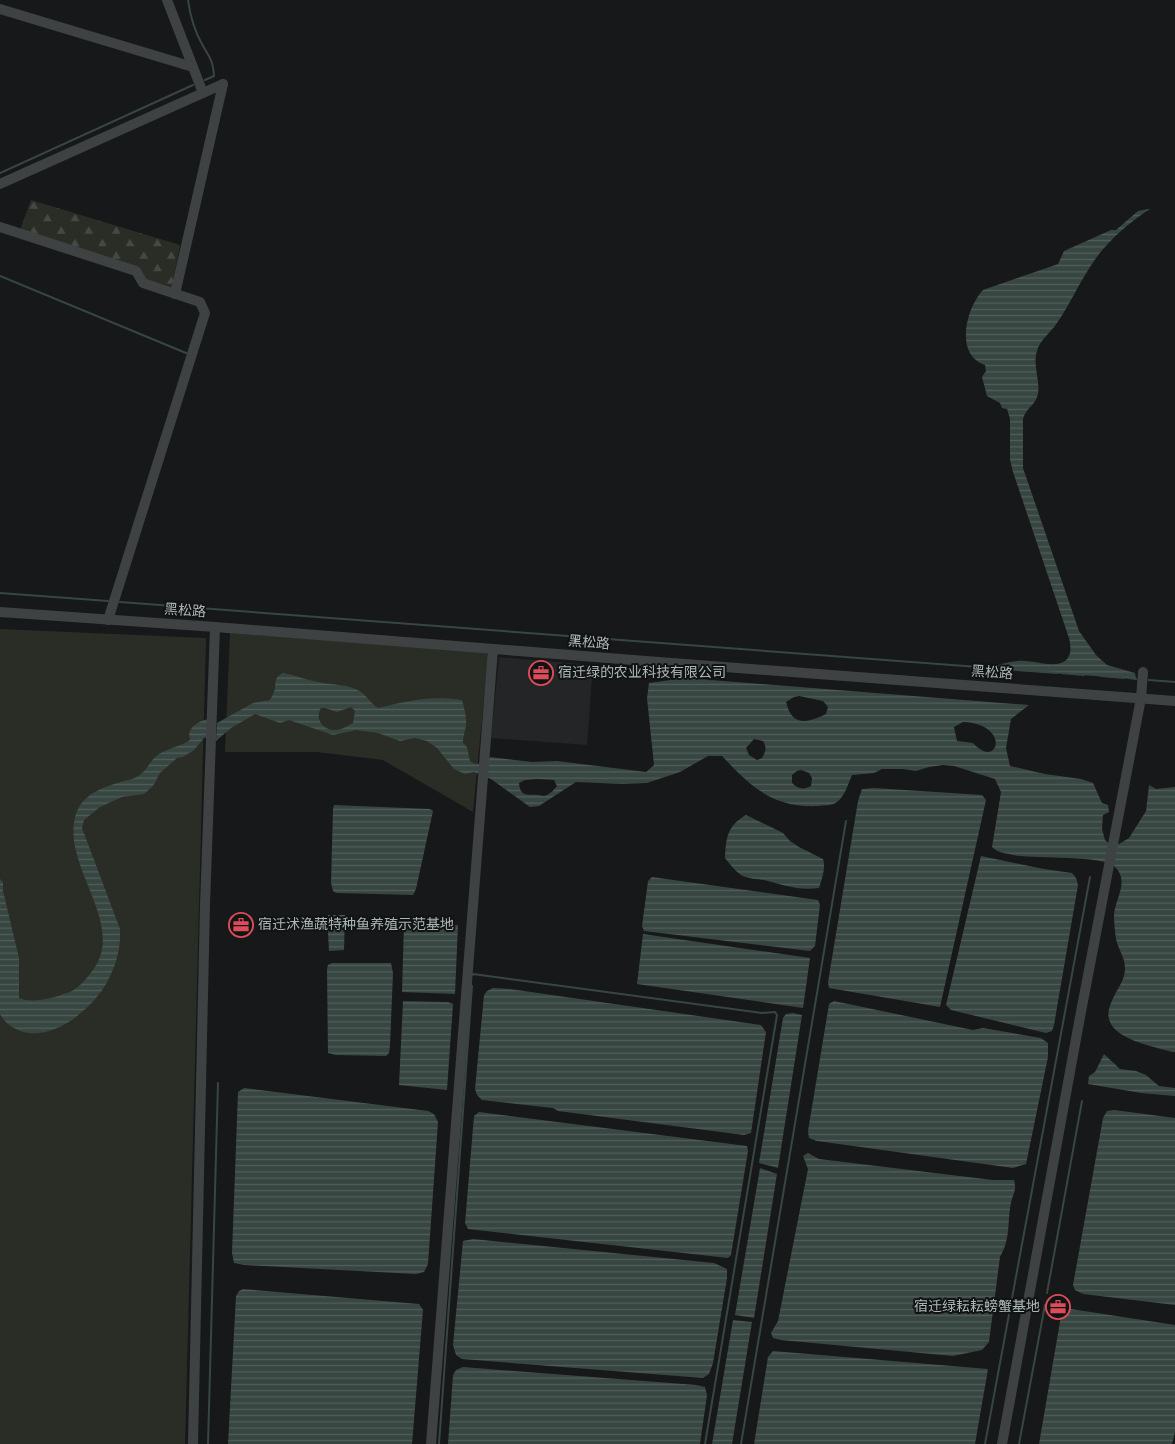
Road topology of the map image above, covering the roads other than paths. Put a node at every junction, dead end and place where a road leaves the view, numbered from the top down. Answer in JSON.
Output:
{"nodes":[{"id":1,"x":166,"y":0,"type":"edge"},
{"id":2,"x":0,"y":9,"type":"edge"},
{"id":3,"x":193,"y":67,"type":"junction"},
{"id":4,"x":203,"y":93,"type":"junction"},
{"id":5,"x":0,"y":184,"type":"edge"},
{"id":6,"x":0,"y":227,"type":"edge"},
{"id":7,"x":175,"y":294,"type":"junction"},
{"id":8,"x":0,"y":612,"type":"edge"},
{"id":9,"x":108,"y":620,"type":"junction"},
{"id":10,"x":214,"y":627,"type":"junction"},
{"id":11,"x":493,"y":649,"type":"junction"},
{"id":12,"x":1144,"y":672,"type":"dead end"},
{"id":13,"x":1141,"y":694,"type":"junction"},
{"id":14,"x":1175,"y":700,"type":"edge"},
{"id":15,"x":192,"y":1444,"type":"edge"},
{"id":16,"x":431,"y":1444,"type":"edge"},
{"id":17,"x":1002,"y":1444,"type":"edge"}],
"edges":[{"from":1,"to":3,"type":"street"},
{"from":2,"to":3,"type":"street"},
{"from":3,"to":4,"type":"street"},
{"from":4,"to":5,"type":"street"},
{"from":4,"to":7,"type":"street"},
{"from":6,"to":7,"type":"street"},
{"from":7,"to":9,"type":"street"},
{"from":8,"to":9,"type":"street","name":"黑松路"},
{"from":9,"to":10,"type":"street","name":"黑松路"},
{"from":10,"to":11,"type":"street","name":"黑松路"},
{"from":10,"to":15,"type":"street"},
{"from":11,"to":13,"type":"street","name":"黑松路"},
{"from":11,"to":16,"type":"street"},
{"from":12,"to":13,"type":"street"},
{"from":13,"to":14,"type":"street","name":"黑松路"},
{"from":13,"to":17,"type":"street"}]}
